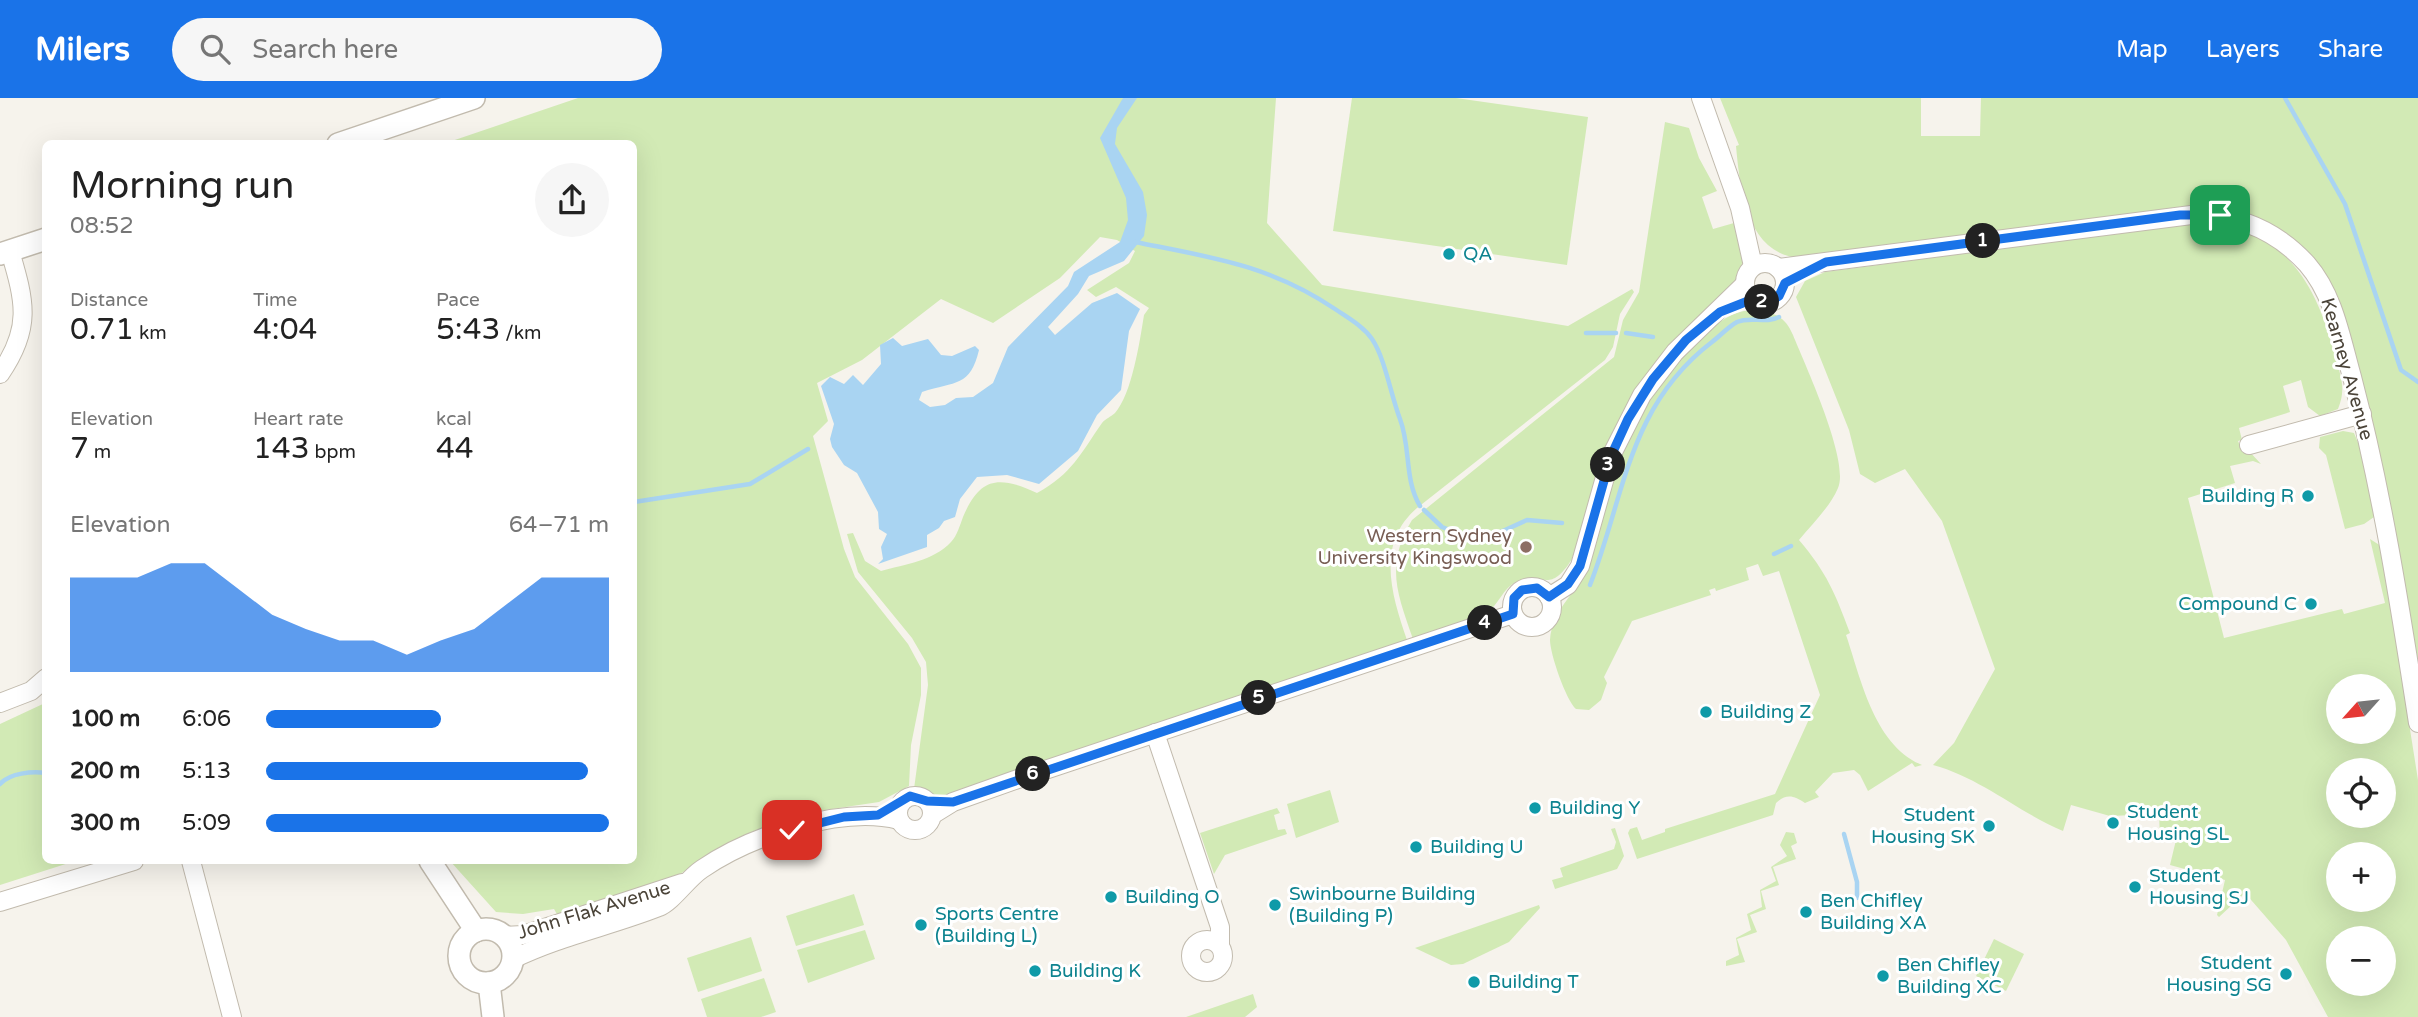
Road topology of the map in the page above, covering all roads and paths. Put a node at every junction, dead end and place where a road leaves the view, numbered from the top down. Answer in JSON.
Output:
{"nodes":[{"id":1,"x":474,"y":98,"type":"edge"},
{"id":2,"x":1701,"y":98,"type":"edge"},
{"id":3,"x":350,"y":140,"type":"edge"},
{"id":4,"x":42,"y":240,"type":"edge"},
{"id":5,"x":5,"y":253,"type":"edge"},
{"id":6,"x":1771,"y":270,"type":"junction"},
{"id":7,"x":1749,"y":292,"type":"junction"},
{"id":8,"x":0,"y":374,"type":"edge"},
{"id":9,"x":2362,"y":414,"type":"junction"},
{"id":10,"x":2249,"y":445,"type":"dead end"},
{"id":11,"x":1549,"y":597,"type":"junction"},
{"id":12,"x":1513,"y":614,"type":"junction"},
{"id":13,"x":42,"y":681,"type":"edge"},
{"id":14,"x":0,"y":703,"type":"edge"},
{"id":15,"x":2418,"y":723,"type":"edge"},
{"id":16,"x":1155,"y":733,"type":"junction"},
{"id":17,"x":930,"y":808,"type":"junction"},
{"id":18,"x":899,"y":813,"type":"junction"},
{"id":19,"x":124,"y":864,"type":"edge"},
{"id":20,"x":192,"y":864,"type":"edge"},
{"id":21,"x":432,"y":864,"type":"edge"},
{"id":22,"x":682,"y":883,"type":"junction"},
{"id":23,"x":0,"y":902,"type":"edge"},
{"id":24,"x":476,"y":931,"type":"junction"},
{"id":25,"x":505,"y":936,"type":"junction"},
{"id":26,"x":1220,"y":946,"type":"dead end"},
{"id":27,"x":513,"y":959,"type":"junction"},
{"id":28,"x":489,"y":983,"type":"junction"},
{"id":29,"x":232,"y":1017,"type":"edge"},
{"id":30,"x":493,"y":1017,"type":"edge"}],
"edges":[{"from":1,"to":3,"type":"street"},
{"from":2,"to":6,"type":"street"},
{"from":4,"to":5,"type":"street"},
{"from":5,"to":8,"type":"street"},
{"from":6,"to":7,"type":"street"},
{"from":6,"to":7,"type":"street"},
{"from":6,"to":9,"type":"street","name":"Kearney Avenue"},
{"from":7,"to":11,"type":"street"},
{"from":9,"to":10,"type":"street"},
{"from":9,"to":15,"type":"street","name":"Kearney Avenue"},
{"from":11,"to":12,"type":"street"},
{"from":11,"to":12,"type":"street"},
{"from":12,"to":16,"type":"street"},
{"from":13,"to":14,"type":"street"},
{"from":16,"to":17,"type":"street"},
{"from":16,"to":26,"type":"street"},
{"from":17,"to":18,"type":"street"},
{"from":17,"to":18,"type":"street"},
{"from":18,"to":22,"type":"street","name":"John Flak Avenue"},
{"from":19,"to":23,"type":"street"},
{"from":20,"to":29,"type":"street"},
{"from":21,"to":24,"type":"street"},
{"from":22,"to":25,"type":"street","name":"John Flak Avenue"},
{"from":22,"to":27,"type":"street","name":"John Flak Avenue"},
{"from":24,"to":25,"type":"street"},
{"from":24,"to":28,"type":"street"},
{"from":25,"to":27,"type":"street"},
{"from":27,"to":28,"type":"street"},
{"from":28,"to":30,"type":"street"}]}
